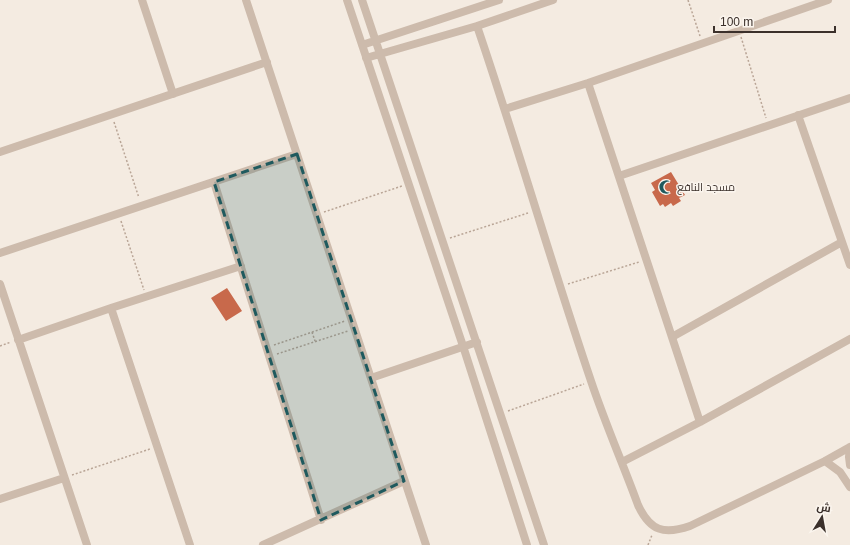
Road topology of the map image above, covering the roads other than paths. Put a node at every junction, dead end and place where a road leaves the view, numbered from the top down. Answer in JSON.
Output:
{"nodes":[{"id":1,"x":142,"y":0,"type":"edge"},
{"id":2,"x":246,"y":0,"type":"edge"},
{"id":3,"x":347,"y":0,"type":"edge"},
{"id":4,"x":362,"y":0,"type":"edge"},
{"id":5,"x":499,"y":0,"type":"edge"},
{"id":6,"x":553,"y":0,"type":"edge"},
{"id":7,"x":828,"y":0,"type":"edge"},
{"id":8,"x":477,"y":26,"type":"junction"},
{"id":9,"x":375,"y":40,"type":"junction"},
{"id":10,"x":362,"y":45,"type":"junction"},
{"id":11,"x":380,"y":54,"type":"junction"},
{"id":12,"x":366,"y":58,"type":"junction"},
{"id":13,"x":267,"y":62,"type":"junction"},
{"id":14,"x":588,"y":83,"type":"junction"},
{"id":15,"x":173,"y":94,"type":"junction"},
{"id":16,"x":850,"y":98,"type":"edge"},
{"id":17,"x":505,"y":109,"type":"junction"},
{"id":18,"x":798,"y":116,"type":"junction"},
{"id":19,"x":0,"y":152,"type":"edge"},
{"id":20,"x":297,"y":154,"type":"junction"},
{"id":21,"x":619,"y":176,"type":"junction"},
{"id":22,"x":214,"y":182,"type":"junction"},
{"id":23,"x":842,"y":242,"type":"junction"},
{"id":24,"x":0,"y":253,"type":"edge"},
{"id":25,"x":850,"y":265,"type":"edge"},
{"id":26,"x":241,"y":266,"type":"junction"},
{"id":27,"x":0,"y":284,"type":"edge"},
{"id":28,"x":112,"y":308,"type":"junction"},
{"id":29,"x":672,"y":337,"type":"junction"},
{"id":30,"x":850,"y":339,"type":"edge"},
{"id":31,"x":18,"y":340,"type":"junction"},
{"id":32,"x":477,"y":342,"type":"junction"},
{"id":33,"x":463,"y":346,"type":"junction"},
{"id":34,"x":371,"y":378,"type":"junction"},
{"id":35,"x":700,"y":422,"type":"junction"},
{"id":36,"x":850,"y":447,"type":"edge"},
{"id":37,"x":825,"y":461,"type":"junction"},
{"id":38,"x":622,"y":462,"type":"junction"},
{"id":39,"x":850,"y":465,"type":"edge"},
{"id":40,"x":64,"y":478,"type":"junction"},
{"id":41,"x":404,"y":481,"type":"junction"},
{"id":42,"x":850,"y":487,"type":"edge"},
{"id":43,"x":0,"y":499,"type":"edge"},
{"id":44,"x":321,"y":520,"type":"junction"},
{"id":45,"x":87,"y":545,"type":"edge"},
{"id":46,"x":190,"y":545,"type":"edge"},
{"id":47,"x":263,"y":545,"type":"edge"},
{"id":48,"x":426,"y":545,"type":"edge"},
{"id":49,"x":527,"y":545,"type":"edge"},
{"id":50,"x":544,"y":545,"type":"edge"}],
"edges":[{"from":1,"to":15,"type":"street"},
{"from":2,"to":13,"type":"street"},
{"from":3,"to":10,"type":"street"},
{"from":4,"to":9,"type":"street"},
{"from":5,"to":9,"type":"street"},
{"from":6,"to":8,"type":"street"},
{"from":7,"to":14,"type":"street"},
{"from":8,"to":11,"type":"street"},
{"from":8,"to":17,"type":"street"},
{"from":9,"to":10,"type":"street"},
{"from":9,"to":11,"type":"street"},
{"from":10,"to":12,"type":"street"},
{"from":11,"to":12,"type":"street"},
{"from":11,"to":32,"type":"street"},
{"from":12,"to":33,"type":"street"},
{"from":13,"to":15,"type":"street"},
{"from":13,"to":20,"type":"street"},
{"from":14,"to":17,"type":"street"},
{"from":14,"to":21,"type":"street"},
{"from":15,"to":19,"type":"street"},
{"from":16,"to":18,"type":"street"},
{"from":17,"to":38,"type":"street"},
{"from":18,"to":21,"type":"street"},
{"from":18,"to":23,"type":"street"},
{"from":20,"to":22,"type":"street"},
{"from":20,"to":34,"type":"street"},
{"from":21,"to":29,"type":"street"},
{"from":22,"to":24,"type":"street"},
{"from":22,"to":26,"type":"street"},
{"from":23,"to":25,"type":"street"},
{"from":23,"to":29,"type":"street"},
{"from":26,"to":28,"type":"street"},
{"from":26,"to":44,"type":"street"},
{"from":27,"to":31,"type":"street"},
{"from":28,"to":31,"type":"street"},
{"from":28,"to":46,"type":"street"},
{"from":29,"to":35,"type":"street"},
{"from":30,"to":35,"type":"street"},
{"from":31,"to":40,"type":"street"},
{"from":32,"to":33,"type":"street"},
{"from":32,"to":50,"type":"street"},
{"from":33,"to":34,"type":"street"},
{"from":33,"to":49,"type":"street"},
{"from":34,"to":41,"type":"street"},
{"from":35,"to":38,"type":"street"},
{"from":36,"to":37,"type":"street"},
{"from":36,"to":39,"type":"street"},
{"from":37,"to":38,"type":"street"},
{"from":37,"to":42,"type":"street"},
{"from":40,"to":43,"type":"street"},
{"from":40,"to":45,"type":"street"},
{"from":41,"to":44,"type":"street"},
{"from":41,"to":48,"type":"street"},
{"from":44,"to":47,"type":"street"}]}
